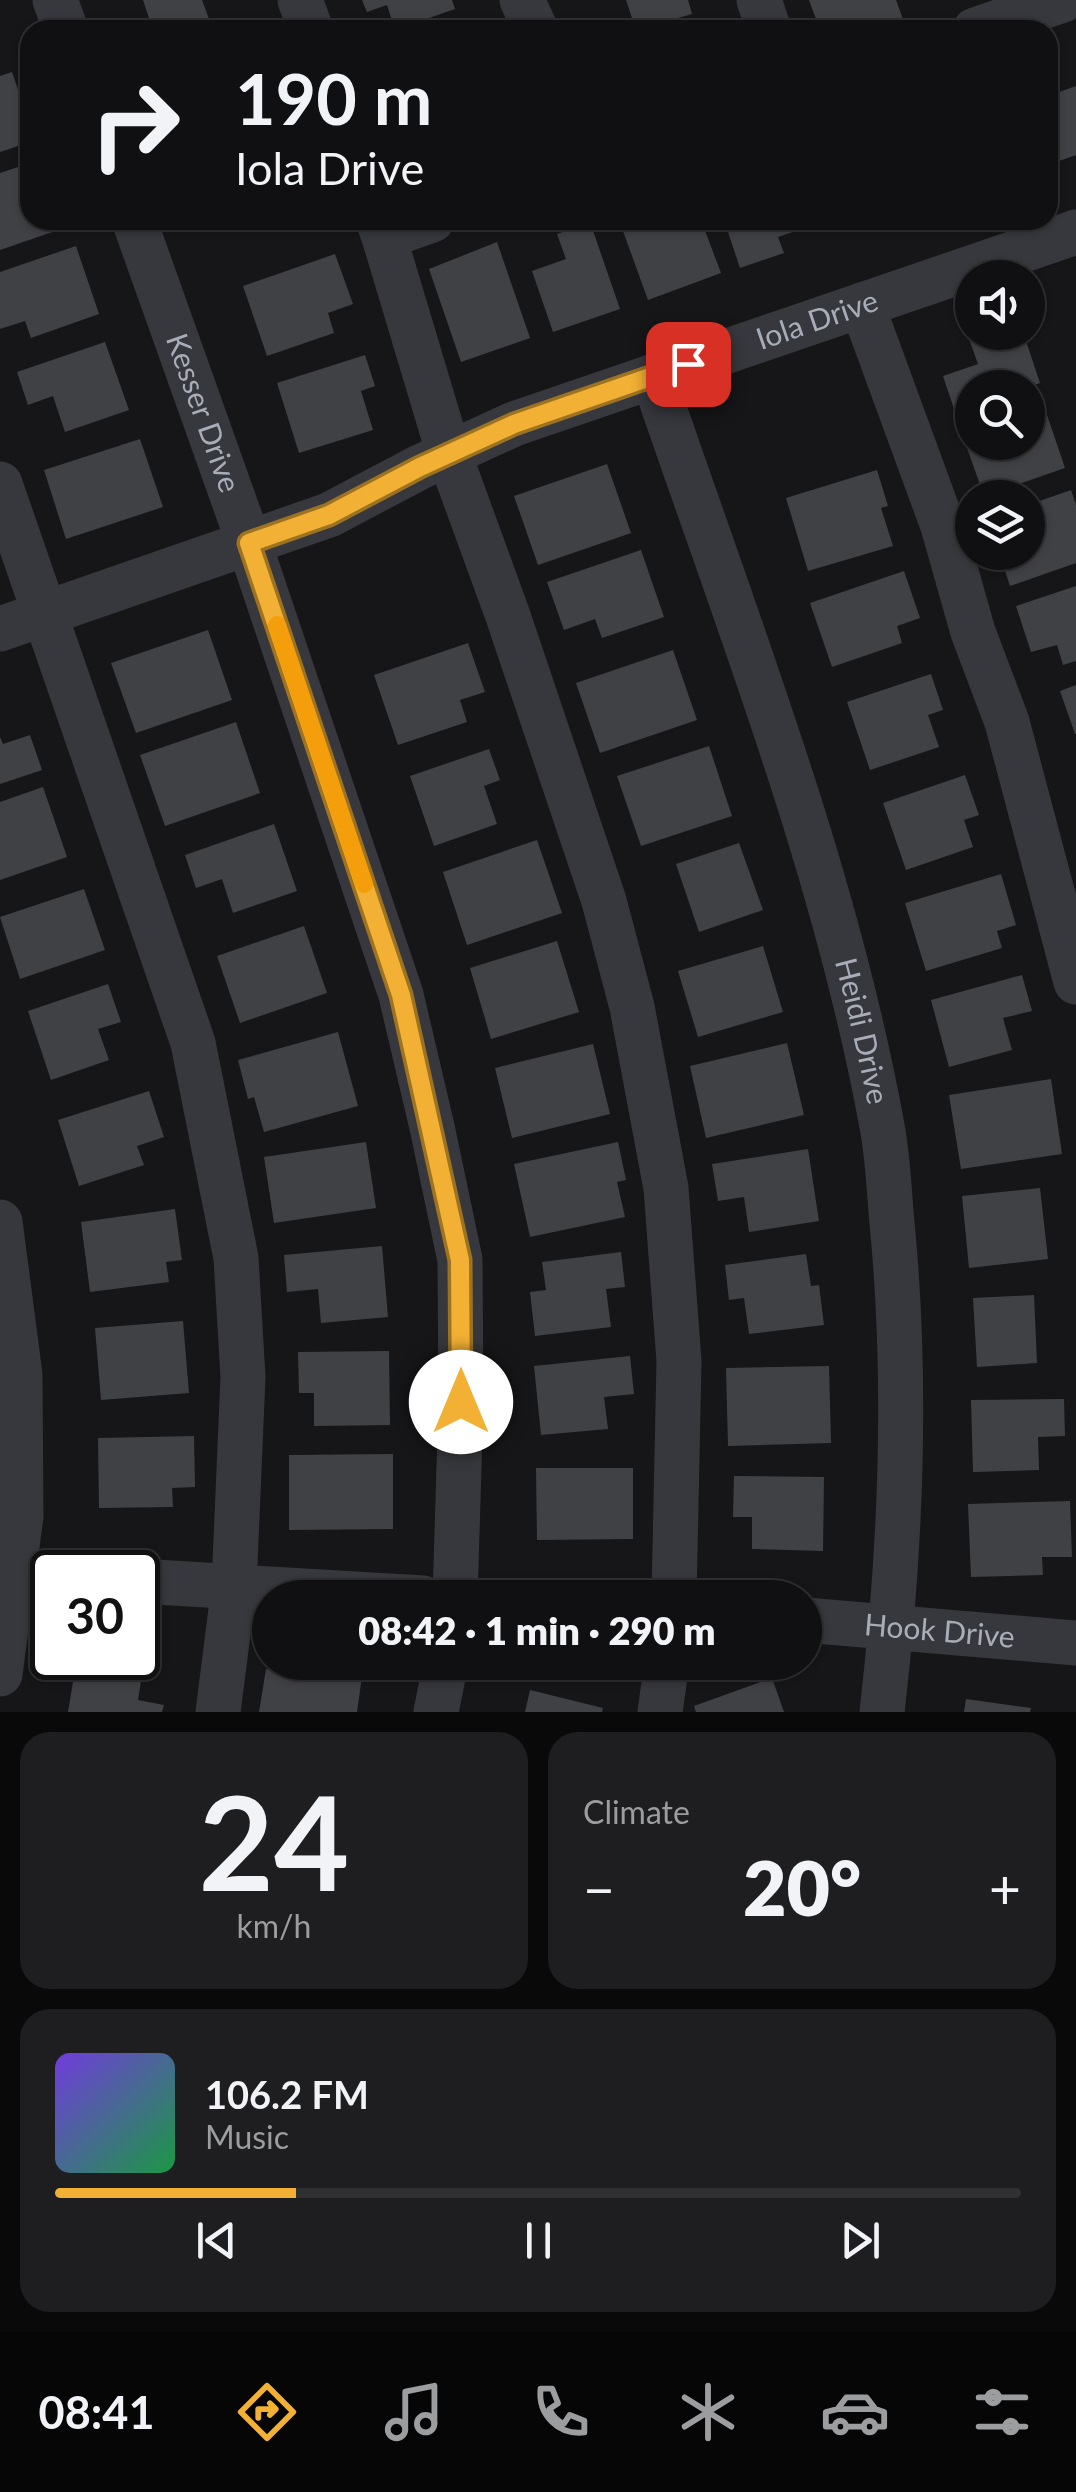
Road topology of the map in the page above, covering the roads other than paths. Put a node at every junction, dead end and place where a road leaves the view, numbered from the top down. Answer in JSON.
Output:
{"nodes":[{"id":1,"x":1063,"y":0,"type":"edge"},
{"id":2,"x":1004,"y":20,"type":"edge"},
{"id":3,"x":138,"y":230,"type":"edge"},
{"id":4,"x":382,"y":230,"type":"edge"},
{"id":5,"x":1073,"y":242,"type":"edge"},
{"id":6,"x":862,"y":305,"type":"junction"},
{"id":7,"x":653,"y":376,"type":"junction"},
{"id":8,"x":448,"y":454,"type":"junction"},
{"id":9,"x":0,"y":484,"type":"edge"},
{"id":10,"x":249,"y":543,"type":"junction"},
{"id":11,"x":44,"y":614,"type":"junction"},
{"id":12,"x":0,"y":628,"type":"edge"},
{"id":13,"x":1076,"y":982,"type":"edge"},
{"id":14,"x":0,"y":1222,"type":"edge"},
{"id":15,"x":22,"y":1575,"type":"edge"},
{"id":16,"x":456,"y":1580,"type":"edge"},
{"id":17,"x":674,"y":1580,"type":"edge"},
{"id":18,"x":160,"y":1582,"type":"edge"},
{"id":19,"x":234,"y":1586,"type":"junction"},
{"id":20,"x":252,"y":1587,"type":"edge"},
{"id":21,"x":822,"y":1621,"type":"edge"},
{"id":22,"x":892,"y":1626,"type":"junction"},
{"id":23,"x":1076,"y":1643,"type":"edge"},
{"id":24,"x":0,"y":1674,"type":"edge"},
{"id":25,"x":442,"y":1680,"type":"edge"},
{"id":26,"x":664,"y":1680,"type":"edge"},
{"id":27,"x":218,"y":1712,"type":"edge"},
{"id":28,"x":436,"y":1712,"type":"edge"},
{"id":29,"x":660,"y":1712,"type":"edge"},
{"id":30,"x":882,"y":1712,"type":"edge"}],
"edges":[{"from":1,"to":2,"type":"street"},
{"from":3,"to":10,"type":"street","name":"Kesser Drive"},
{"from":4,"to":8,"type":"street"},
{"from":5,"to":6,"type":"street","name":"Iola Drive"},
{"from":6,"to":7,"type":"street","name":"Iola Drive"},
{"from":6,"to":13,"type":"street"},
{"from":7,"to":8,"type":"street","name":"Iola Drive"},
{"from":7,"to":22,"type":"street","name":"Heidi Drive"},
{"from":8,"to":10,"type":"street","name":"Iola Drive"},
{"from":8,"to":17,"type":"street"},
{"from":9,"to":11,"type":"street"},
{"from":10,"to":11,"type":"street","name":"Iola Drive"},
{"from":10,"to":16,"type":"street","name":"Kesser Drive"},
{"from":11,"to":12,"type":"street","name":"Iola Drive"},
{"from":11,"to":19,"type":"street"},
{"from":14,"to":15,"type":"street"},
{"from":15,"to":24,"type":"street"},
{"from":18,"to":19,"type":"street"},
{"from":19,"to":20,"type":"street"},
{"from":19,"to":27,"type":"street"},
{"from":21,"to":22,"type":"street","name":"Hook Drive"},
{"from":22,"to":23,"type":"street","name":"Hook Drive"},
{"from":22,"to":30,"type":"street","name":"Heidi Drive"},
{"from":25,"to":28,"type":"street"},
{"from":26,"to":29,"type":"street"}]}
